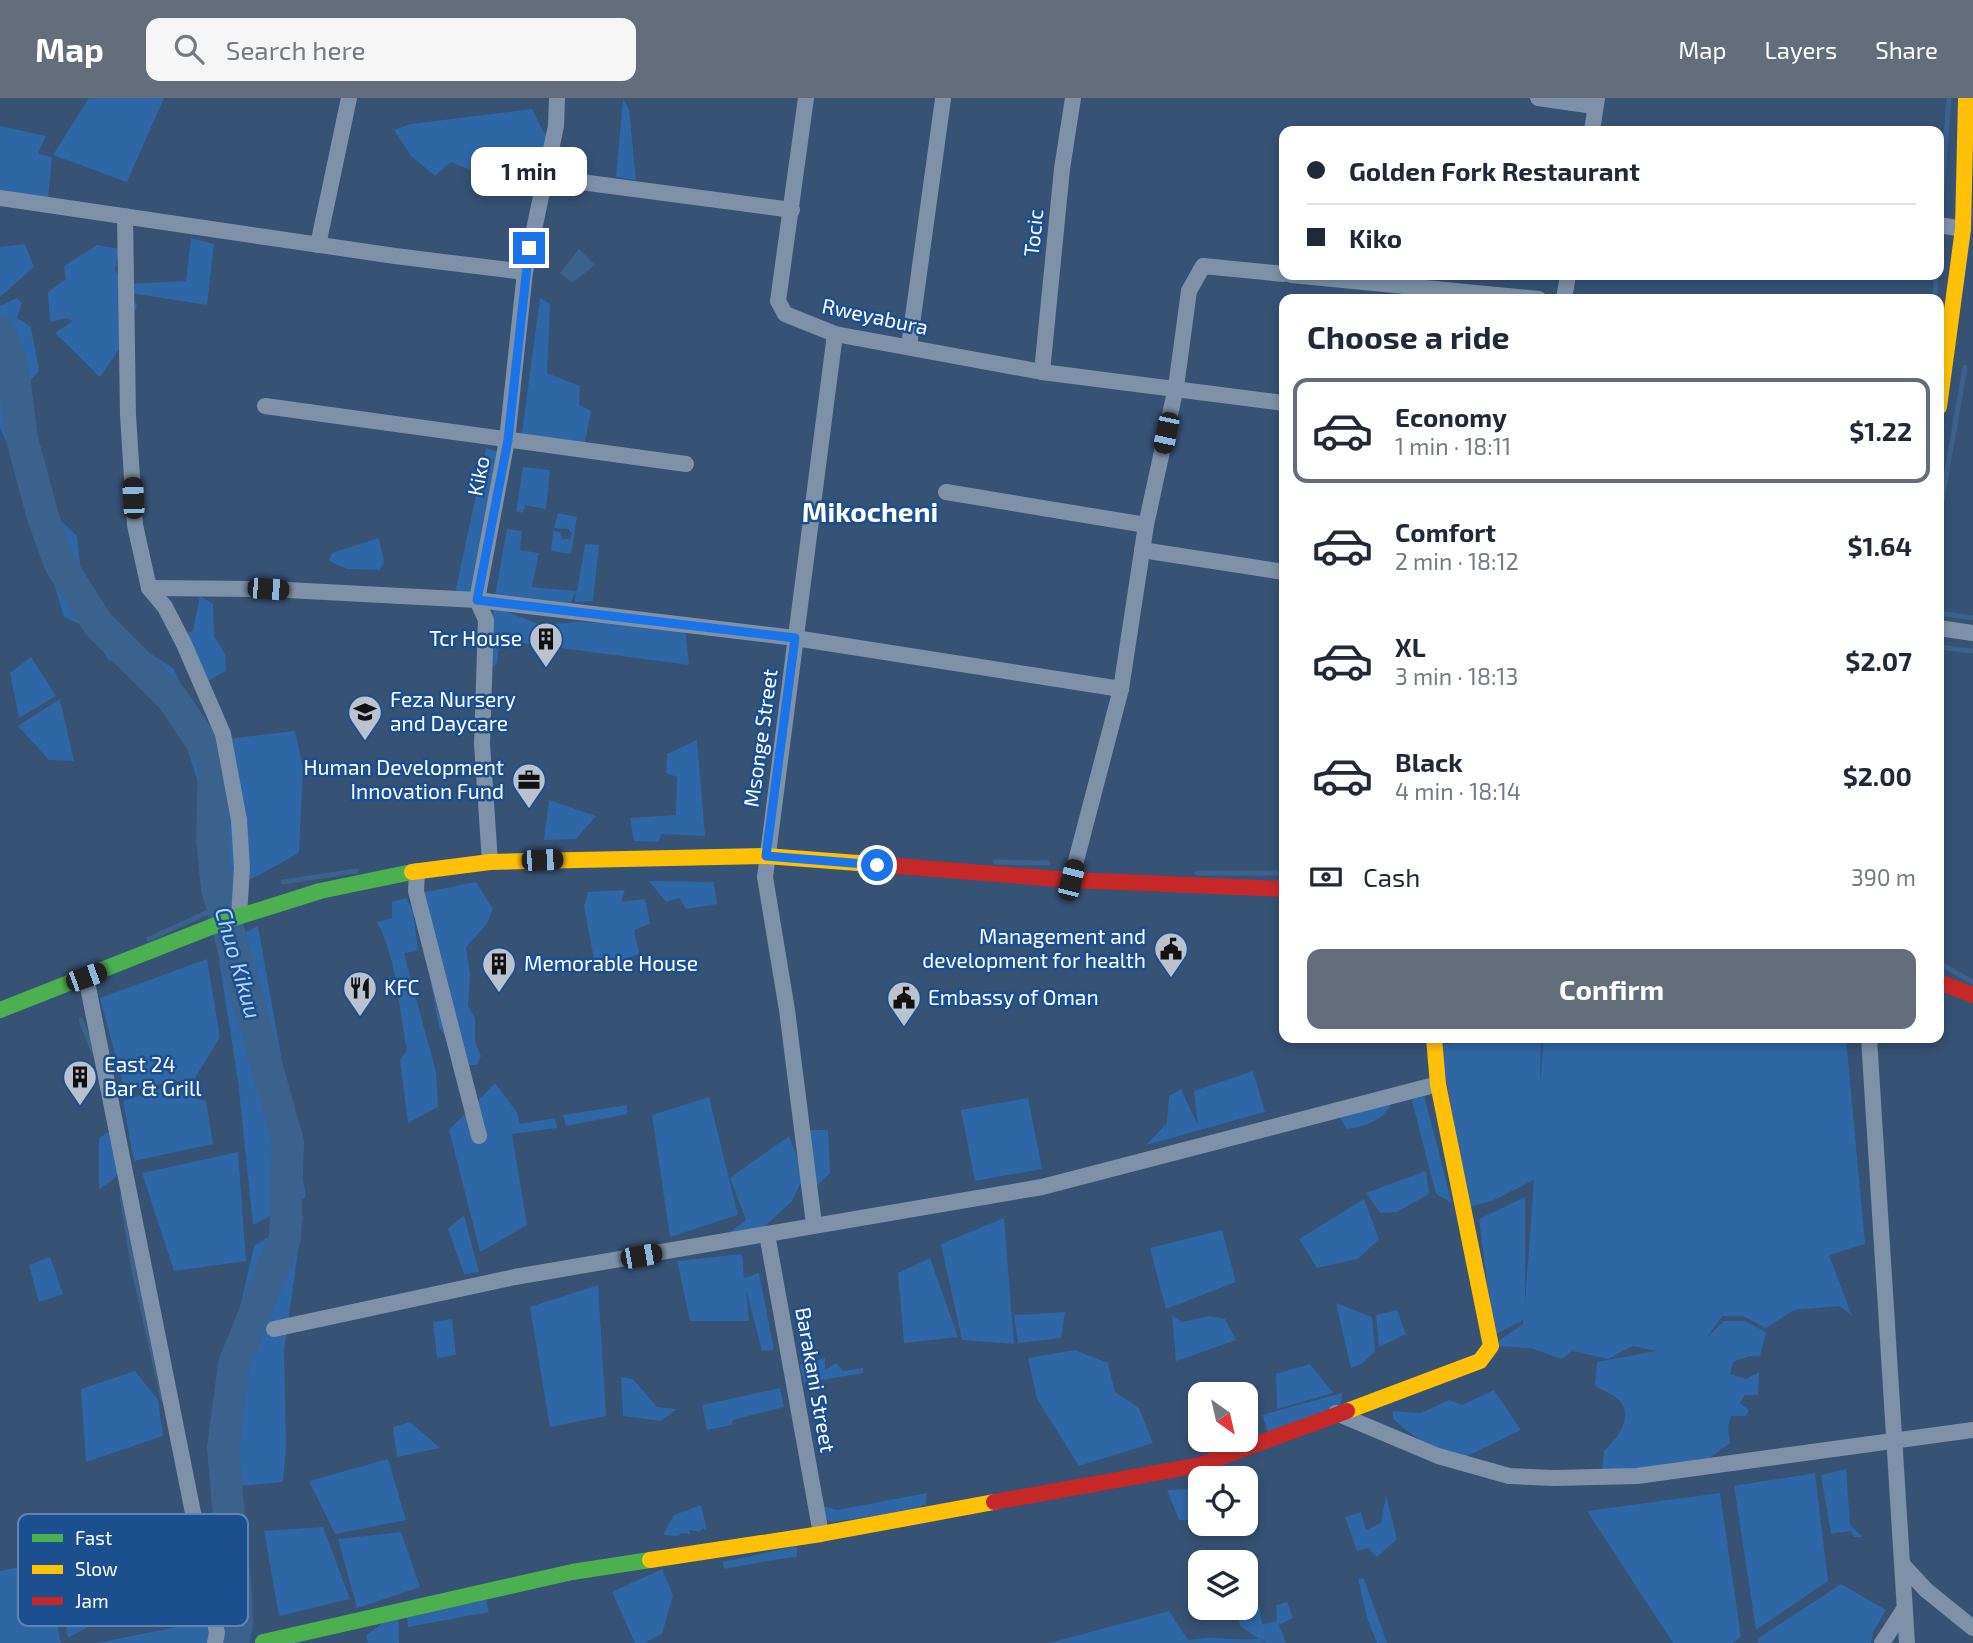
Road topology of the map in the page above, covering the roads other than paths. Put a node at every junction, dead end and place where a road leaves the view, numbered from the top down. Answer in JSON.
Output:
{"nodes":[{"id":1,"x":349,"y":98,"type":"edge"},
{"id":2,"x":557,"y":98,"type":"edge"},
{"id":3,"x":806,"y":98,"type":"edge"},
{"id":4,"x":1073,"y":98,"type":"edge"},
{"id":5,"x":1538,"y":98,"type":"edge"},
{"id":6,"x":1966,"y":98,"type":"edge"},
{"id":7,"x":943,"y":99,"type":"edge"},
{"id":8,"x":1596,"y":102,"type":"edge"},
{"id":9,"x":1593,"y":126,"type":"edge"},
{"id":10,"x":543,"y":177,"type":"junction"},
{"id":11,"x":0,"y":198,"type":"edge"},
{"id":12,"x":792,"y":210,"type":"junction"},
{"id":13,"x":125,"y":216,"type":"junction"},
{"id":14,"x":1944,"y":226,"type":"edge"},
{"id":15,"x":1964,"y":229,"type":"junction"},
{"id":16,"x":318,"y":245,"type":"junction"},
{"id":17,"x":524,"y":272,"type":"junction"},
{"id":18,"x":1279,"y":274,"type":"edge"},
{"id":19,"x":1343,"y":280,"type":"edge"},
{"id":20,"x":1488,"y":294,"type":"edge"},
{"id":21,"x":835,"y":334,"type":"junction"},
{"id":22,"x":909,"y":346,"type":"junction"},
{"id":23,"x":1944,"y":371,"type":"edge"},
{"id":24,"x":1042,"y":372,"type":"junction"},
{"id":25,"x":1176,"y":387,"type":"junction"},
{"id":26,"x":1279,"y":402,"type":"edge"},
{"id":27,"x":265,"y":406,"type":"dead end"},
{"id":28,"x":508,"y":440,"type":"junction"},
{"id":29,"x":686,"y":464,"type":"dead end"},
{"id":30,"x":946,"y":492,"type":"dead end"},
{"id":31,"x":1146,"y":525,"type":"junction"},
{"id":32,"x":1142,"y":550,"type":"junction"},
{"id":33,"x":1279,"y":571,"type":"edge"},
{"id":34,"x":149,"y":588,"type":"junction"},
{"id":35,"x":477,"y":600,"type":"junction"},
{"id":36,"x":1944,"y":629,"type":"edge"},
{"id":37,"x":1973,"y":633,"type":"edge"},
{"id":38,"x":795,"y":638,"type":"junction"},
{"id":39,"x":1121,"y":689,"type":"junction"},
{"id":40,"x":766,"y":856,"type":"junction"},
{"id":41,"x":490,"y":862,"type":"junction"},
{"id":42,"x":417,"y":871,"type":"junction"},
{"id":43,"x":1071,"y":880,"type":"junction"},
{"id":44,"x":1279,"y":889,"type":"edge"},
{"id":45,"x":235,"y":917,"type":"junction"},
{"id":46,"x":86,"y":977,"type":"junction"},
{"id":47,"x":1944,"y":984,"type":"edge"},
{"id":48,"x":1973,"y":995,"type":"edge"},
{"id":49,"x":0,"y":1010,"type":"edge"},
{"id":50,"x":1434,"y":1043,"type":"edge"},
{"id":51,"x":1869,"y":1043,"type":"edge"},
{"id":52,"x":1438,"y":1084,"type":"junction"},
{"id":53,"x":479,"y":1136,"type":"dead end"},
{"id":54,"x":814,"y":1224,"type":"junction"},
{"id":55,"x":767,"y":1234,"type":"junction"},
{"id":56,"x":274,"y":1329,"type":"dead end"},
{"id":57,"x":1336,"y":1413,"type":"junction"},
{"id":58,"x":1973,"y":1430,"type":"edge"},
{"id":59,"x":1892,"y":1441,"type":"junction"},
{"id":60,"x":193,"y":1514,"type":"edge"},
{"id":61,"x":821,"y":1534,"type":"junction"},
{"id":62,"x":1902,"y":1564,"type":"junction"},
{"id":63,"x":1904,"y":1609,"type":"junction"},
{"id":64,"x":1973,"y":1628,"type":"edge"},
{"id":65,"x":263,"y":1642,"type":"edge"},
{"id":66,"x":1882,"y":1643,"type":"edge"},
{"id":67,"x":1907,"y":1643,"type":"edge"}],
"edges":[{"from":1,"to":16,"type":"street"},
{"from":2,"to":10,"type":"street","name":"Kiko"},
{"from":3,"to":12,"type":"street","name":"Rweyabura"},
{"from":4,"to":24,"type":"street","name":"Tocic"},
{"from":5,"to":8,"type":"street"},
{"from":6,"to":15,"type":"street"},
{"from":7,"to":22,"type":"street"},
{"from":8,"to":9,"type":"street"},
{"from":10,"to":12,"type":"street"},
{"from":10,"to":17,"type":"street","name":"Kiko"},
{"from":11,"to":13,"type":"street"},
{"from":12,"to":21,"type":"street","name":"Rweyabura"},
{"from":13,"to":16,"type":"street"},
{"from":13,"to":34,"type":"street"},
{"from":14,"to":15,"type":"street"},
{"from":15,"to":23,"type":"street"},
{"from":16,"to":17,"type":"street"},
{"from":17,"to":28,"type":"street","name":"Kiko"},
{"from":18,"to":25,"type":"street"},
{"from":19,"to":20,"type":"street"},
{"from":21,"to":22,"type":"street","name":"Rweyabura"},
{"from":21,"to":38,"type":"street","name":"Msonge Street"},
{"from":22,"to":24,"type":"street","name":"Rweyabura"},
{"from":24,"to":25,"type":"street","name":"Rweyabura"},
{"from":25,"to":26,"type":"street","name":"Rweyabura"},
{"from":25,"to":31,"type":"street"},
{"from":27,"to":28,"type":"street"},
{"from":28,"to":29,"type":"street"},
{"from":28,"to":35,"type":"street","name":"Kiko"},
{"from":30,"to":31,"type":"street"},
{"from":31,"to":32,"type":"street"},
{"from":32,"to":33,"type":"street"},
{"from":32,"to":39,"type":"street"},
{"from":34,"to":35,"type":"street"},
{"from":34,"to":45,"type":"street"},
{"from":35,"to":38,"type":"street"},
{"from":35,"to":41,"type":"street","name":"Kiko"},
{"from":36,"to":37,"type":"street"},
{"from":38,"to":39,"type":"street"},
{"from":38,"to":40,"type":"street","name":"Msonge Street"},
{"from":39,"to":43,"type":"street"},
{"from":40,"to":41,"type":"street"},
{"from":40,"to":43,"type":"street"},
{"from":40,"to":54,"type":"street","name":"Msonge Street"},
{"from":41,"to":42,"type":"street"},
{"from":42,"to":45,"type":"street"},
{"from":42,"to":53,"type":"street"},
{"from":43,"to":44,"type":"street"},
{"from":45,"to":46,"type":"street"},
{"from":46,"to":49,"type":"street"},
{"from":46,"to":60,"type":"street"},
{"from":47,"to":48,"type":"street"},
{"from":50,"to":52,"type":"street"},
{"from":51,"to":59,"type":"street"},
{"from":52,"to":54,"type":"street"},
{"from":52,"to":57,"type":"street"},
{"from":54,"to":55,"type":"street"},
{"from":55,"to":56,"type":"street"},
{"from":55,"to":61,"type":"street","name":"Barakani Street"},
{"from":57,"to":59,"type":"street"},
{"from":57,"to":61,"type":"street"},
{"from":58,"to":59,"type":"street"},
{"from":59,"to":62,"type":"street"},
{"from":61,"to":65,"type":"street"},
{"from":62,"to":63,"type":"street"},
{"from":62,"to":64,"type":"street"},
{"from":63,"to":66,"type":"street"},
{"from":63,"to":67,"type":"street"}]}
